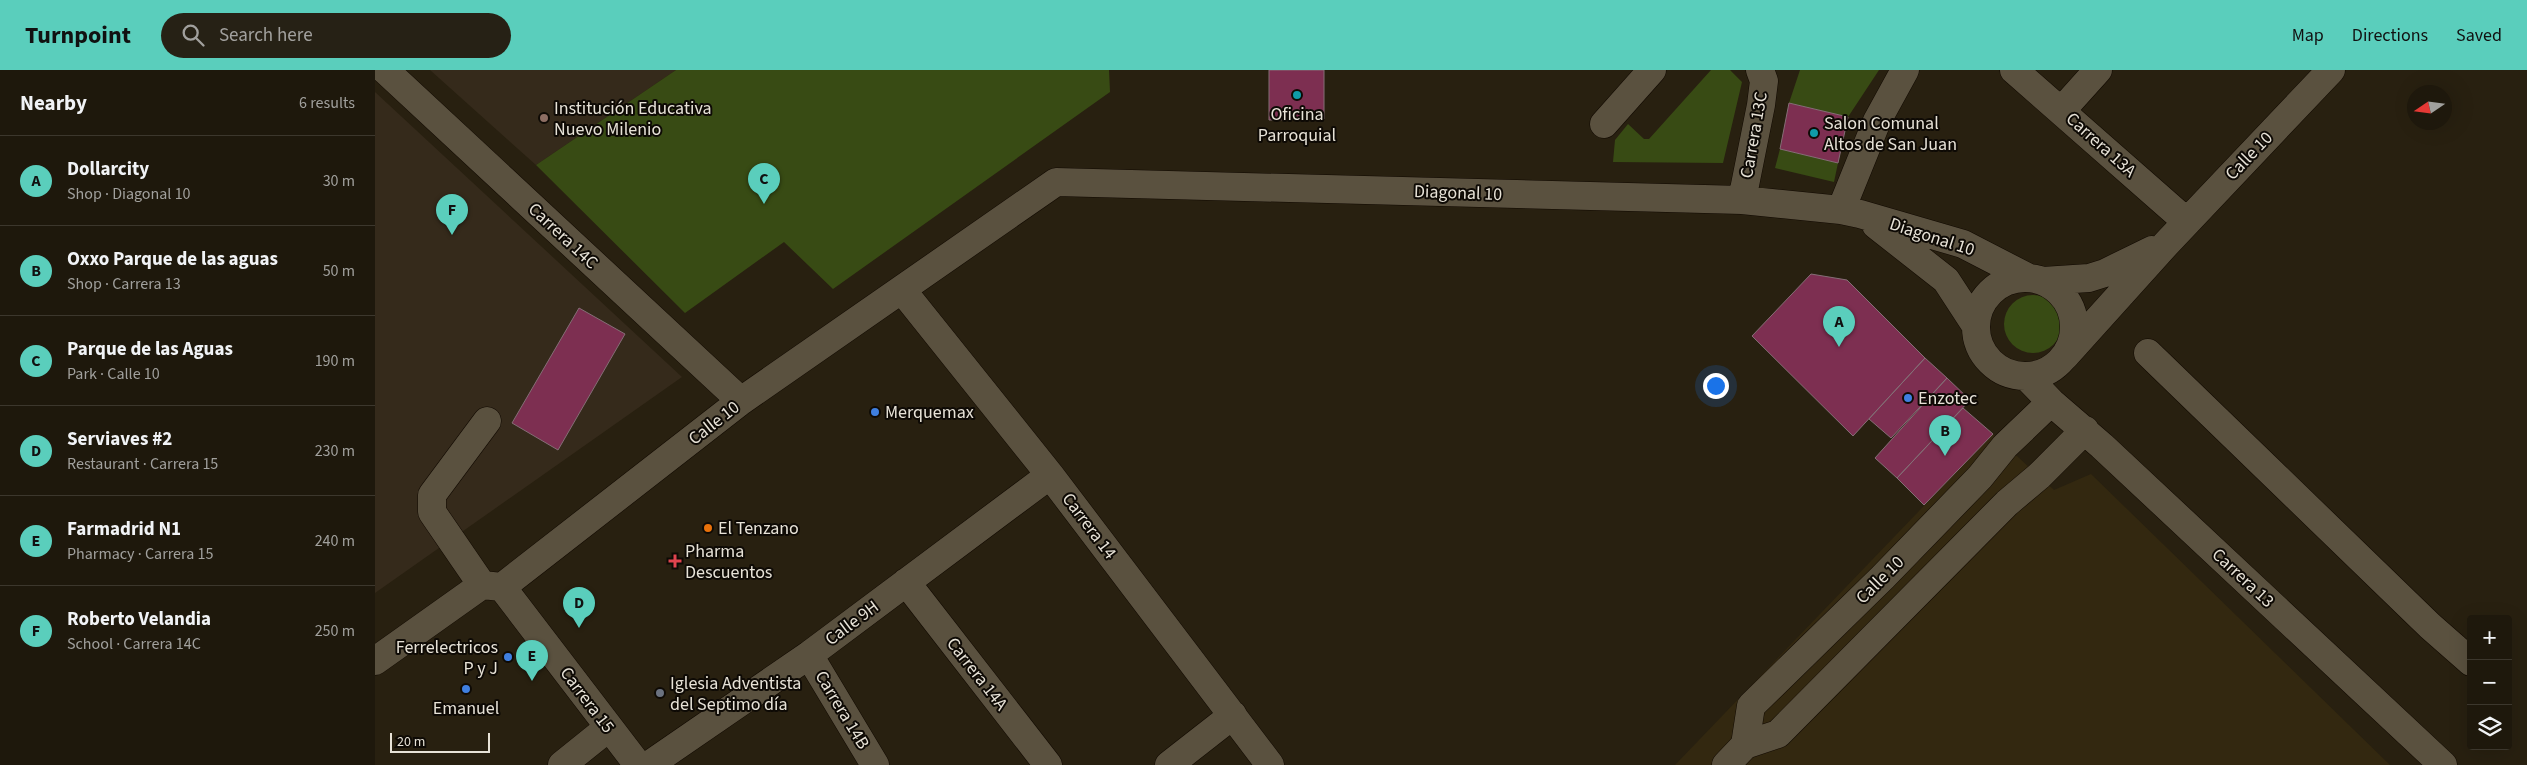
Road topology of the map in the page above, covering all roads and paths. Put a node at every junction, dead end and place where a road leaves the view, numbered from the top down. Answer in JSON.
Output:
{"nodes":[{"id":1,"x":385,"y":70,"type":"edge"},
{"id":2,"x":1652,"y":70,"type":"edge"},
{"id":3,"x":1760,"y":70,"type":"edge"},
{"id":4,"x":1905,"y":70,"type":"edge"},
{"id":5,"x":2015,"y":70,"type":"edge"},
{"id":6,"x":2098,"y":70,"type":"edge"},
{"id":7,"x":2331,"y":70,"type":"edge"},
{"id":8,"x":2062,"y":110,"type":"junction"},
{"id":9,"x":1604,"y":124,"type":"dead end"},
{"id":10,"x":1056,"y":182,"type":"joint"},
{"id":11,"x":1742,"y":200,"type":"junction"},
{"id":12,"x":1851,"y":212,"type":"junction"},
{"id":13,"x":2187,"y":222,"type":"junction"},
{"id":14,"x":2167,"y":243,"type":"junction"},
{"id":15,"x":2036,"y":280,"type":"junction"},
{"id":16,"x":902,"y":290,"type":"junction"},
{"id":17,"x":1976,"y":326,"type":"junction"},
{"id":18,"x":2148,"y":353,"type":"dead end"},
{"id":19,"x":2047,"y":379,"type":"junction"},
{"id":20,"x":741,"y":401,"type":"junction"},
{"id":21,"x":487,"y":421,"type":"dead end"},
{"id":22,"x":2085,"y":430,"type":"junction"},
{"id":23,"x":1050,"y":475,"type":"junction"},
{"id":24,"x":1980,"y":477,"type":"junction"},
{"id":25,"x":2007,"y":504,"type":"junction"},
{"id":26,"x":1883,"y":577,"type":"junction"},
{"id":27,"x":906,"y":582,"type":"junction"},
{"id":28,"x":492,"y":586,"type":"junction"},
{"id":29,"x":1909,"y":601,"type":"junction"},
{"id":30,"x":809,"y":655,"type":"junction"},
{"id":31,"x":2469,"y":660,"type":"edge"},
{"id":32,"x":375,"y":661,"type":"edge"},
{"id":33,"x":1233,"y":715,"type":"junction"},
{"id":34,"x":608,"y":728,"type":"junction"},
{"id":35,"x":1745,"y":745,"type":"junction"},
{"id":36,"x":562,"y":765,"type":"edge"},
{"id":37,"x":638,"y":765,"type":"edge"},
{"id":38,"x":649,"y":765,"type":"edge"},
{"id":39,"x":875,"y":765,"type":"edge"},
{"id":40,"x":1048,"y":765,"type":"edge"},
{"id":41,"x":1169,"y":765,"type":"edge"},
{"id":42,"x":1271,"y":765,"type":"edge"},
{"id":43,"x":1726,"y":765,"type":"edge"},
{"id":44,"x":2443,"y":765,"type":"edge"}],
"edges":[{"from":1,"to":20,"type":"street","name":"Carrera 14C"},
{"from":2,"to":9,"type":"street"},
{"from":3,"to":11,"type":"street","name":"Carrera 13C"},
{"from":4,"to":12,"type":"street"},
{"from":5,"to":8,"type":"street","name":"Carrera 13A"},
{"from":6,"to":8,"type":"street"},
{"from":7,"to":13,"type":"street","name":"Calle 10"},
{"from":8,"to":13,"type":"street","name":"Carrera 13A"},
{"from":10,"to":11,"type":"street","name":"Diagonal 10"},
{"from":10,"to":16,"type":"street","name":"Calle 10"},
{"from":11,"to":12,"type":"street","name":"Diagonal 10"},
{"from":12,"to":15,"type":"street","name":"Diagonal 10"},
{"from":12,"to":17,"type":"street","name":"Diagonal 10"},
{"from":13,"to":14,"type":"street","name":"Calle 10"},
{"from":14,"to":15,"type":"street","name":"Calle 10"},
{"from":14,"to":19,"type":"street","name":"Calle 10"},
{"from":15,"to":17,"type":"street"},
{"from":15,"to":19,"type":"street"},
{"from":16,"to":20,"type":"street","name":"Calle 10"},
{"from":16,"to":23,"type":"street","name":"Carrera 14"},
{"from":17,"to":19,"type":"street"},
{"from":18,"to":31,"type":"street"},
{"from":19,"to":22,"type":"street","name":"Carrera 13"},
{"from":19,"to":24,"type":"street","name":"Calle 10"},
{"from":20,"to":28,"type":"street","name":"Calle 10"},
{"from":21,"to":28,"type":"street","name":"Carrera 15"},
{"from":22,"to":25,"type":"street"},
{"from":22,"to":44,"type":"street","name":"Carrera 13"},
{"from":23,"to":27,"type":"street","name":"Calle 9H"},
{"from":23,"to":33,"type":"street","name":"Carrera 14"},
{"from":24,"to":25,"type":"street"},
{"from":24,"to":26,"type":"street","name":"Calle 10"},
{"from":25,"to":29,"type":"street"},
{"from":26,"to":29,"type":"street"},
{"from":26,"to":35,"type":"street","name":"Calle 10"},
{"from":27,"to":30,"type":"street","name":"Calle 9H"},
{"from":27,"to":40,"type":"street","name":"Carrera 14A"},
{"from":28,"to":32,"type":"street","name":"Calle 10"},
{"from":28,"to":34,"type":"street","name":"Carrera 15"},
{"from":29,"to":35,"type":"street"},
{"from":30,"to":38,"type":"street","name":"Calle 9H"},
{"from":30,"to":39,"type":"street","name":"Carrera 14B"},
{"from":33,"to":41,"type":"street"},
{"from":33,"to":42,"type":"street","name":"Carrera 14"},
{"from":34,"to":36,"type":"street"},
{"from":34,"to":37,"type":"street","name":"Carrera 15"},
{"from":35,"to":43,"type":"street"}]}
